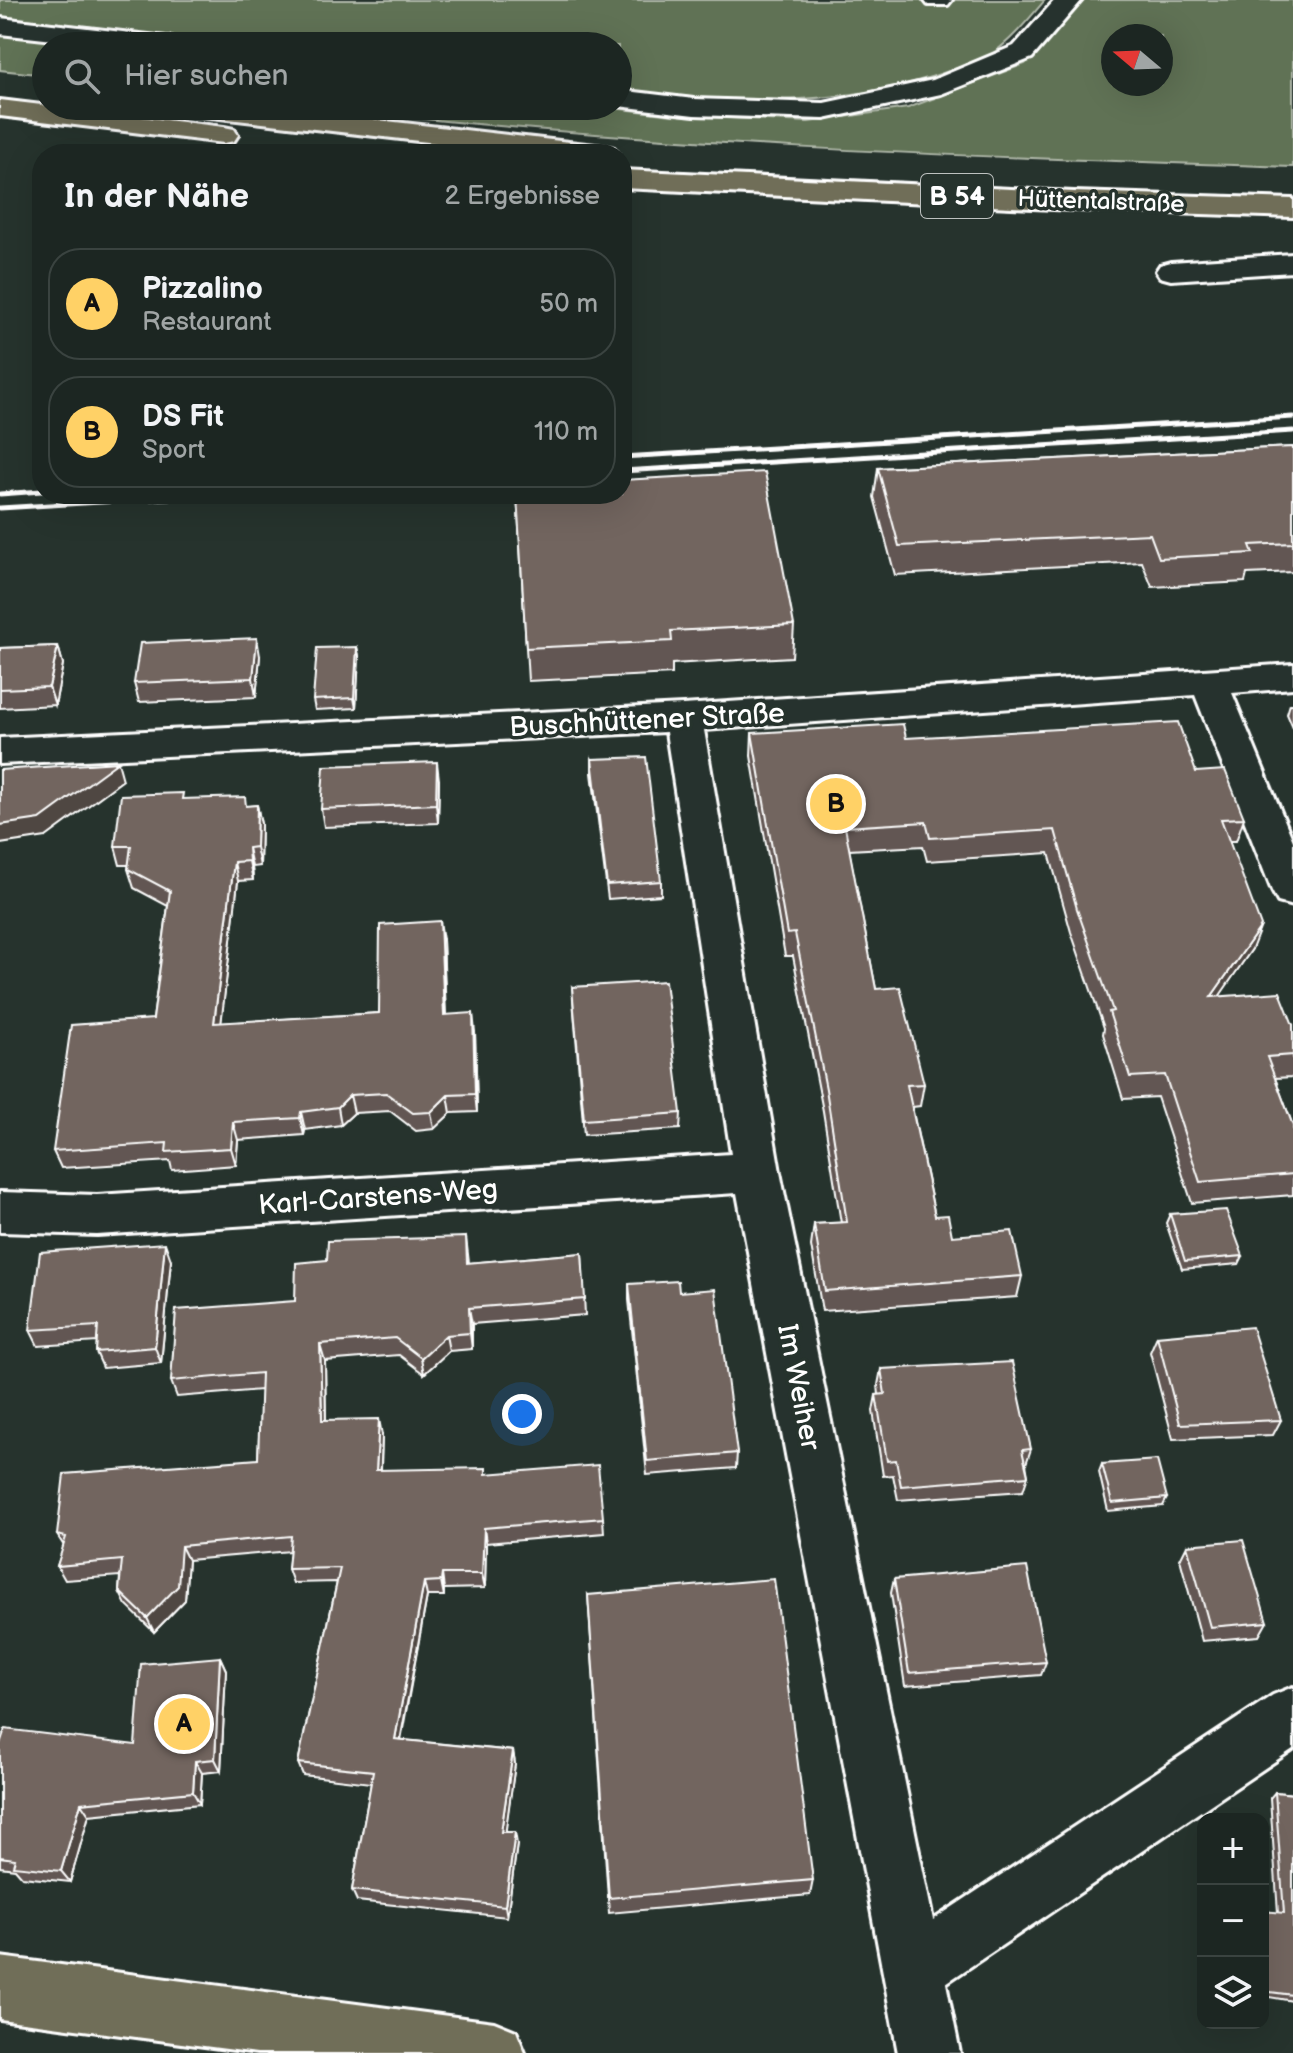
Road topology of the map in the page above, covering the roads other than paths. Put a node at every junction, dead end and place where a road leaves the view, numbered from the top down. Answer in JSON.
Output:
{"nodes":[{"id":1,"x":1069,"y":0,"type":"edge"},
{"id":2,"x":0,"y":26,"type":"edge"},
{"id":3,"x":52,"y":32,"type":"edge"},
{"id":4,"x":0,"y":84,"type":"edge"},
{"id":5,"x":32,"y":88,"type":"edge"},
{"id":6,"x":632,"y":100,"type":"edge"},
{"id":7,"x":0,"y":108,"type":"edge"},
{"id":8,"x":32,"y":112,"type":"edge"},
{"id":9,"x":99,"y":120,"type":"edge"},
{"id":10,"x":307,"y":120,"type":"edge"},
{"id":11,"x":298,"y":144,"type":"edge"},
{"id":12,"x":517,"y":144,"type":"edge"},
{"id":13,"x":632,"y":155,"type":"edge"},
{"id":14,"x":632,"y":180,"type":"edge"},
{"id":15,"x":1293,"y":183,"type":"edge"},
{"id":16,"x":1293,"y":208,"type":"edge"},
{"id":17,"x":1293,"y":263,"type":"edge"},
{"id":18,"x":1171,"y":271,"type":"dead end"},
{"id":19,"x":1293,"y":676,"type":"edge"},
{"id":20,"x":1208,"y":681,"type":"junction"},
{"id":21,"x":683,"y":718,"type":"junction"},
{"id":22,"x":0,"y":751,"type":"edge"},
{"id":23,"x":1293,"y":891,"type":"edge"},
{"id":24,"x":757,"y":1172,"type":"junction"},
{"id":25,"x":0,"y":1212,"type":"edge"},
{"id":26,"x":1293,"y":1715,"type":"edge"},
{"id":27,"x":912,"y":1970,"type":"junction"},
{"id":28,"x":0,"y":1988,"type":"edge"},
{"id":29,"x":494,"y":2053,"type":"edge"},
{"id":30,"x":929,"y":2053,"type":"edge"}],
"edges":[{"from":1,"to":6,"type":"street"},
{"from":2,"to":3,"type":"street"},
{"from":4,"to":5,"type":"main road"},
{"from":7,"to":8,"type":"main road"},
{"from":9,"to":11,"type":"main road"},
{"from":10,"to":12,"type":"main road"},
{"from":13,"to":15,"type":"main road","name":"Hüttentalstraße","number":"B 54"},
{"from":14,"to":16,"type":"main road","name":"Hüttentalstraße","number":"B 54"},
{"from":17,"to":18,"type":"street"},
{"from":19,"to":20,"type":"street","name":"Buschhüttener Straße"},
{"from":20,"to":21,"type":"street","name":"Buschhüttener Straße"},
{"from":20,"to":23,"type":"street"},
{"from":21,"to":22,"type":"street","name":"Buschhüttener Straße"},
{"from":21,"to":24,"type":"street","name":"Im Weiher"},
{"from":24,"to":25,"type":"street","name":"Karl-Carstens-Weg"},
{"from":24,"to":27,"type":"street","name":"Im Weiher"},
{"from":26,"to":27,"type":"street"},
{"from":27,"to":30,"type":"street","name":"Im Weiher"},
{"from":28,"to":29,"type":"main road"}]}
